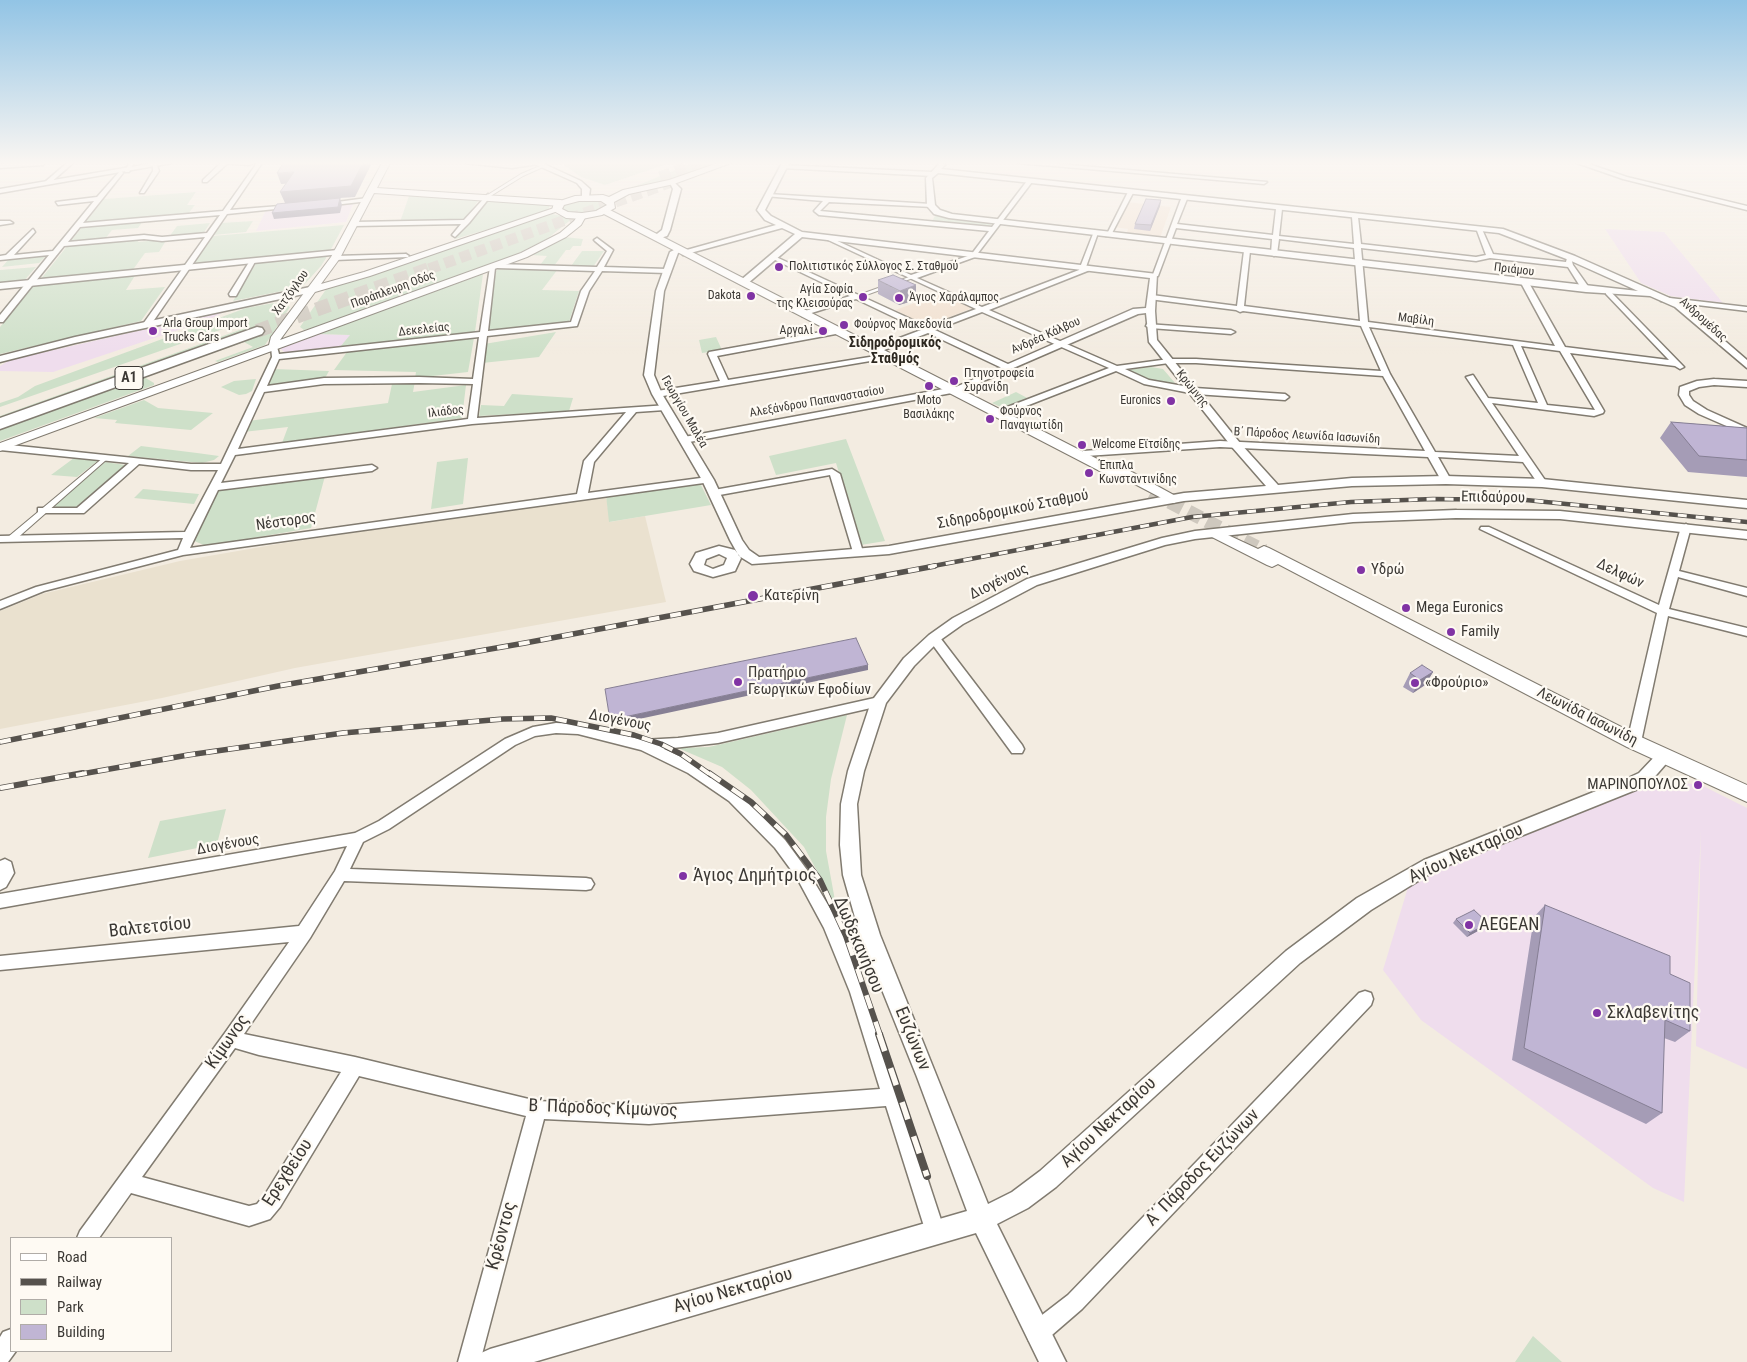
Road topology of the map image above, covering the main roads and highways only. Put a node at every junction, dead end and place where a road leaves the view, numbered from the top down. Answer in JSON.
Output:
{"nodes":[{"id":1,"x":353,"y":227,"type":"edge"},
{"id":2,"x":503,"y":227,"type":"edge"},
{"id":3,"x":574,"y":227,"type":"edge"},
{"id":4,"x":637,"y":227,"type":"edge"},
{"id":5,"x":336,"y":255,"type":"junction"},
{"id":6,"x":332,"y":271,"type":"junction"},
{"id":7,"x":368,"y":274,"type":"junction"},
{"id":8,"x":324,"y":286,"type":"junction"},
{"id":9,"x":310,"y":290,"type":"junction"},
{"id":10,"x":242,"y":324,"type":"tunnel mouth"},
{"id":11,"x":257,"y":331,"type":"tunnel mouth"},
{"id":12,"x":298,"y":338,"type":"junction"},
{"id":13,"x":275,"y":352,"type":"junction"},
{"id":14,"x":0,"y":410,"type":"edge"},
{"id":15,"x":0,"y":424,"type":"edge"},
{"id":16,"x":1025,"y":426,"type":"junction"},
{"id":17,"x":0,"y":447,"type":"edge"},
{"id":18,"x":1124,"y":478,"type":"dead end"},
{"id":19,"x":1264,"y":551,"type":"tunnel mouth"},
{"id":20,"x":1428,"y":635,"type":"junction"},
{"id":21,"x":1747,"y":794,"type":"edge"}],
"edges":[{"from":1,"to":5,"type":"main road","name":"Χατζόγλου"},
{"from":2,"to":7,"type":"main road"},
{"from":3,"to":12,"type":"main road","name":"Παράπλευρη Οδός"},
{"from":4,"to":16,"type":"main road"},
{"from":5,"to":6,"type":"main road","name":"Χατζόγλου"},
{"from":5,"to":9,"type":"main road","name":"Χατζόγλου"},
{"from":6,"to":7,"type":"main road"},
{"from":6,"to":8,"type":"main road","name":"Χατζόγλου"},
{"from":7,"to":8,"type":"main road"},
{"from":8,"to":9,"type":"main road"},
{"from":8,"to":12,"type":"main road","name":"Χατζόγλου"},
{"from":9,"to":13,"type":"main road","name":"Χατζόγλου"},
{"from":10,"to":14,"type":"highway","number":"Α1"},
{"from":11,"to":15,"type":"highway","number":"Α1"},
{"from":12,"to":13,"type":"main road","name":"Παράπλευρη Οδός"},
{"from":13,"to":17,"type":"main road","name":"Παράπλευρη Οδός"},
{"from":16,"to":16,"type":"main road"},
{"from":16,"to":18,"type":"main road"},
{"from":19,"to":20,"type":"main road"},
{"from":20,"to":20,"type":"main road"},
{"from":20,"to":21,"type":"main road","name":"Λεωνίδα Ιασωνίδη"}]}
